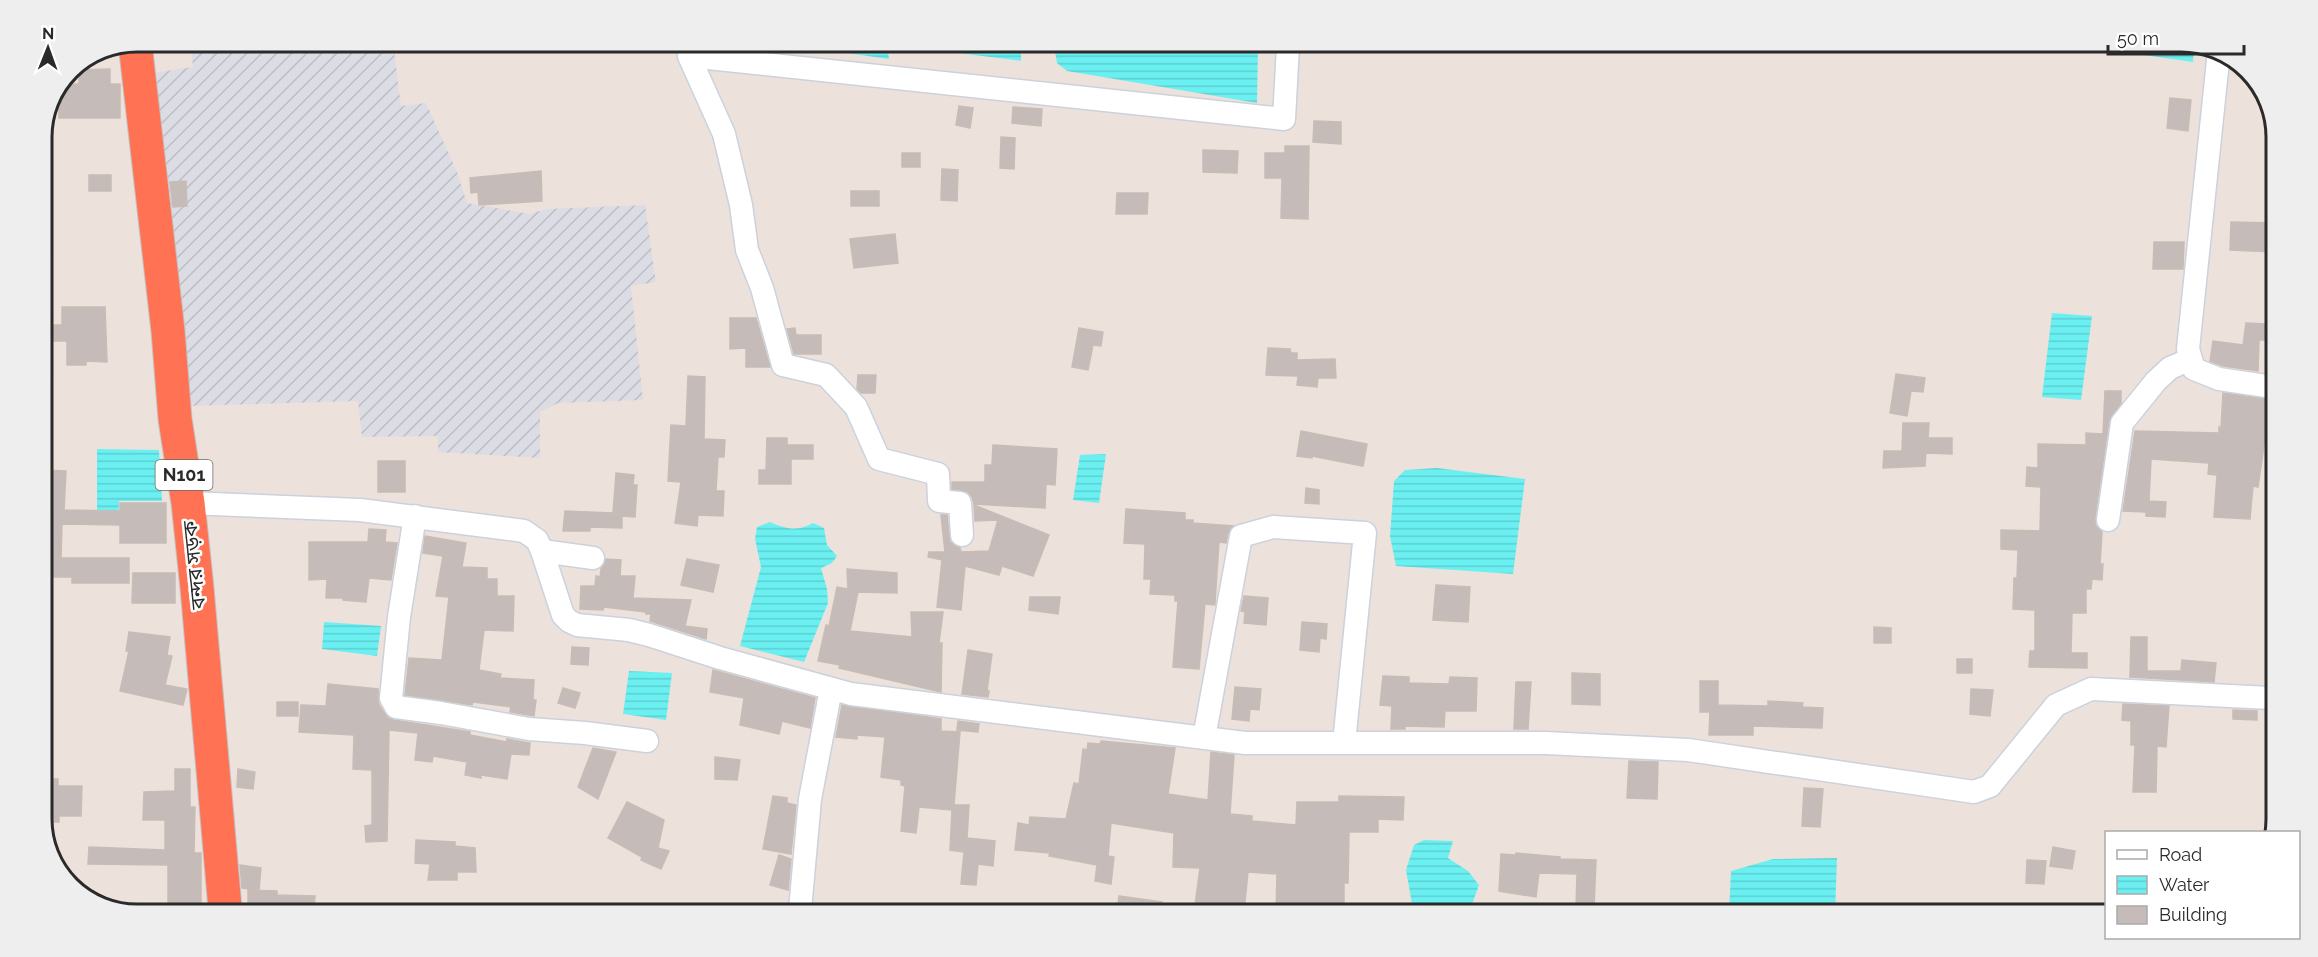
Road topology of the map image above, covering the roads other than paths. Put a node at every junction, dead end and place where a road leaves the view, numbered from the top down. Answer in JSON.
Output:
{"nodes":[{"id":1,"x":136,"y":53,"type":"edge"},
{"id":2,"x":1288,"y":53,"type":"edge"},
{"id":3,"x":2218,"y":62,"type":"edge"},
{"id":4,"x":2191,"y":359,"type":"junction"},
{"id":5,"x":2265,"y":386,"type":"edge"},
{"id":6,"x":188,"y":502,"type":"junction"},
{"id":7,"x":415,"y":516,"type":"junction"},
{"id":8,"x":2108,"y":520,"type":"dead end"},
{"id":9,"x":962,"y":536,"type":"dead end"},
{"id":10,"x":542,"y":551,"type":"junction"},
{"id":11,"x":593,"y":558,"type":"dead end"},
{"id":12,"x":831,"y":689,"type":"junction"},
{"id":13,"x":2266,"y":698,"type":"edge"},
{"id":14,"x":1204,"y":738,"type":"junction"},
{"id":15,"x":647,"y":741,"type":"dead end"},
{"id":16,"x":1344,"y":743,"type":"junction"},
{"id":17,"x":225,"y":904,"type":"edge"},
{"id":18,"x":801,"y":904,"type":"edge"}],
"edges":[{"from":1,"to":6,"type":"highway","name":"বন্দর সড়ক","number":"N101"},
{"from":2,"to":9,"type":"street"},
{"from":3,"to":4,"type":"street"},
{"from":4,"to":5,"type":"street"},
{"from":4,"to":8,"type":"street"},
{"from":6,"to":7,"type":"street"},
{"from":6,"to":17,"type":"highway","name":"বন্দর সড়ক","number":"N101"},
{"from":7,"to":10,"type":"street"},
{"from":7,"to":15,"type":"street"},
{"from":10,"to":11,"type":"street"},
{"from":10,"to":12,"type":"street"},
{"from":12,"to":14,"type":"street"},
{"from":12,"to":18,"type":"street"},
{"from":13,"to":16,"type":"street"},
{"from":14,"to":16,"type":"street"},
{"from":14,"to":16,"type":"street"}]}
